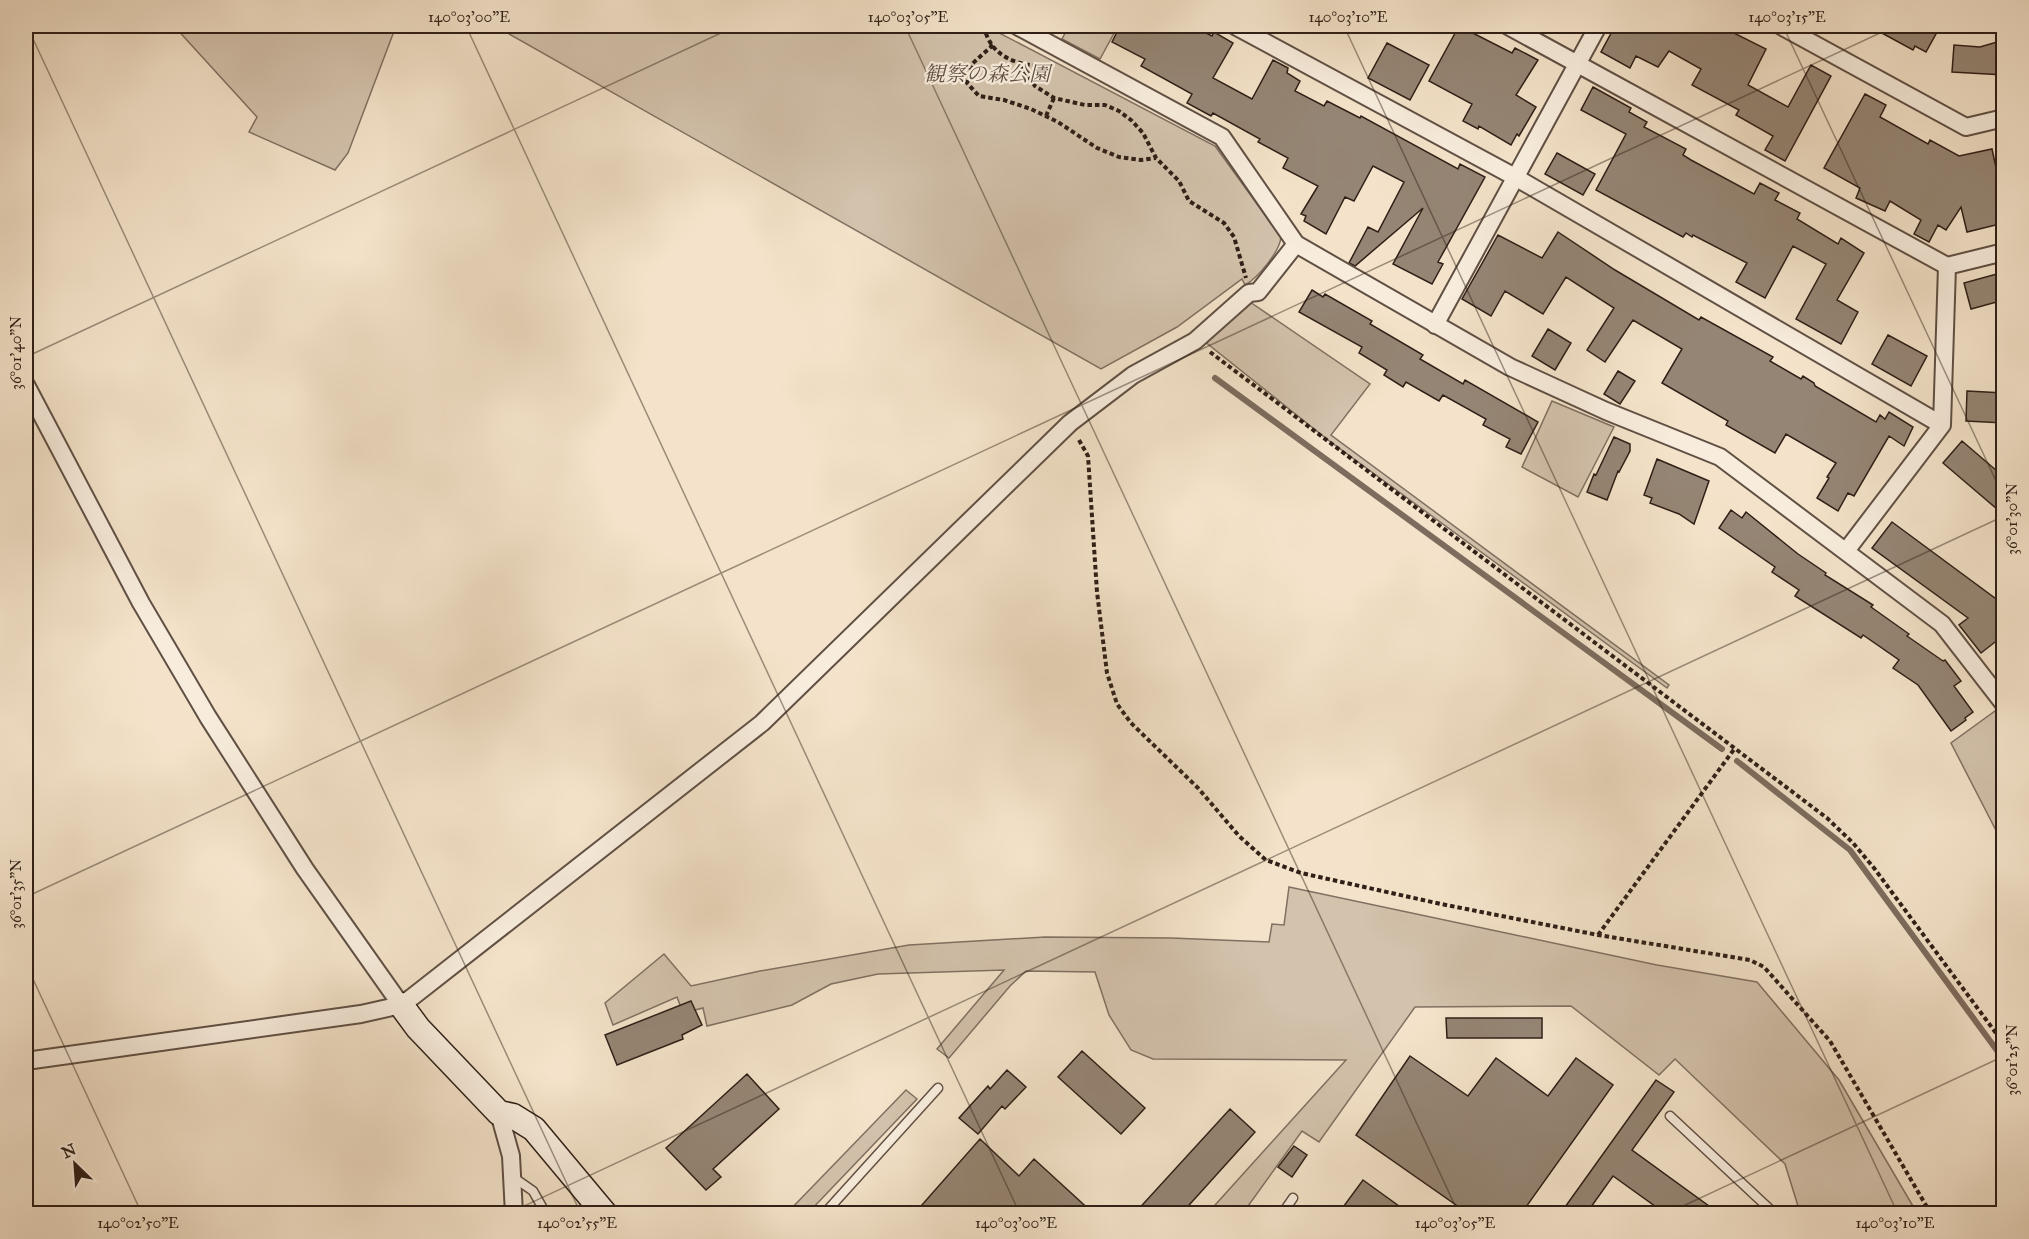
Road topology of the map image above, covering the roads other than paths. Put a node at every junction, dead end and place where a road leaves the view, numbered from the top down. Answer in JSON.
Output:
{"nodes":[{"id":1,"x":1017,"y":26,"type":"edge"},
{"id":2,"x":1235,"y":26,"type":"edge"},
{"id":3,"x":1508,"y":26,"type":"edge"},
{"id":4,"x":1598,"y":26,"type":"edge"},
{"id":5,"x":1781,"y":26,"type":"edge"},
{"id":6,"x":1578,"y":63,"type":"junction"},
{"id":7,"x":2004,"y":118,"type":"edge"},
{"id":8,"x":1515,"y":177,"type":"junction"},
{"id":9,"x":1296,"y":244,"type":"junction"},
{"id":10,"x":2004,"y":252,"type":"edge"},
{"id":11,"x":1947,"y":266,"type":"junction"},
{"id":12,"x":1435,"y":324,"type":"junction"},
{"id":13,"x":26,"y":385,"type":"edge"},
{"id":14,"x":1942,"y":425,"type":"junction"},
{"id":15,"x":1846,"y":551,"type":"junction"},
{"id":16,"x":2004,"y":704,"type":"edge"},
{"id":17,"x":401,"y":1005,"type":"junction"},
{"id":18,"x":26,"y":1061,"type":"edge"},
{"id":19,"x":939,"y":1088,"type":"dead end"},
{"id":20,"x":500,"y":1113,"type":"junction"},
{"id":21,"x":1670,"y":1116,"type":"dead end"},
{"id":22,"x":513,"y":1177,"type":"junction"},
{"id":23,"x":1293,"y":1198,"type":"dead end"},
{"id":24,"x":514,"y":1214,"type":"edge"},
{"id":25,"x":546,"y":1214,"type":"edge"},
{"id":26,"x":605,"y":1214,"type":"edge"},
{"id":27,"x":824,"y":1214,"type":"edge"},
{"id":28,"x":1282,"y":1214,"type":"edge"},
{"id":29,"x":1775,"y":1214,"type":"edge"}],
"edges":[{"from":1,"to":9,"type":"street"},
{"from":2,"to":8,"type":"street"},
{"from":3,"to":6,"type":"street"},
{"from":4,"to":6,"type":"street"},
{"from":5,"to":7,"type":"street"},
{"from":6,"to":8,"type":"street"},
{"from":6,"to":11,"type":"street"},
{"from":8,"to":12,"type":"street"},
{"from":8,"to":14,"type":"street"},
{"from":9,"to":12,"type":"street"},
{"from":9,"to":17,"type":"street"},
{"from":10,"to":11,"type":"street"},
{"from":11,"to":14,"type":"street"},
{"from":12,"to":15,"type":"street"},
{"from":13,"to":17,"type":"street"},
{"from":14,"to":15,"type":"street"},
{"from":15,"to":16,"type":"street"},
{"from":17,"to":18,"type":"street"},
{"from":17,"to":20,"type":"street"},
{"from":19,"to":27,"type":"lane"},
{"from":20,"to":22,"type":"street"},
{"from":20,"to":26,"type":"street"},
{"from":21,"to":29,"type":"lane"},
{"from":22,"to":24,"type":"street"},
{"from":22,"to":25,"type":"lane"},
{"from":23,"to":28,"type":"lane"}]}
